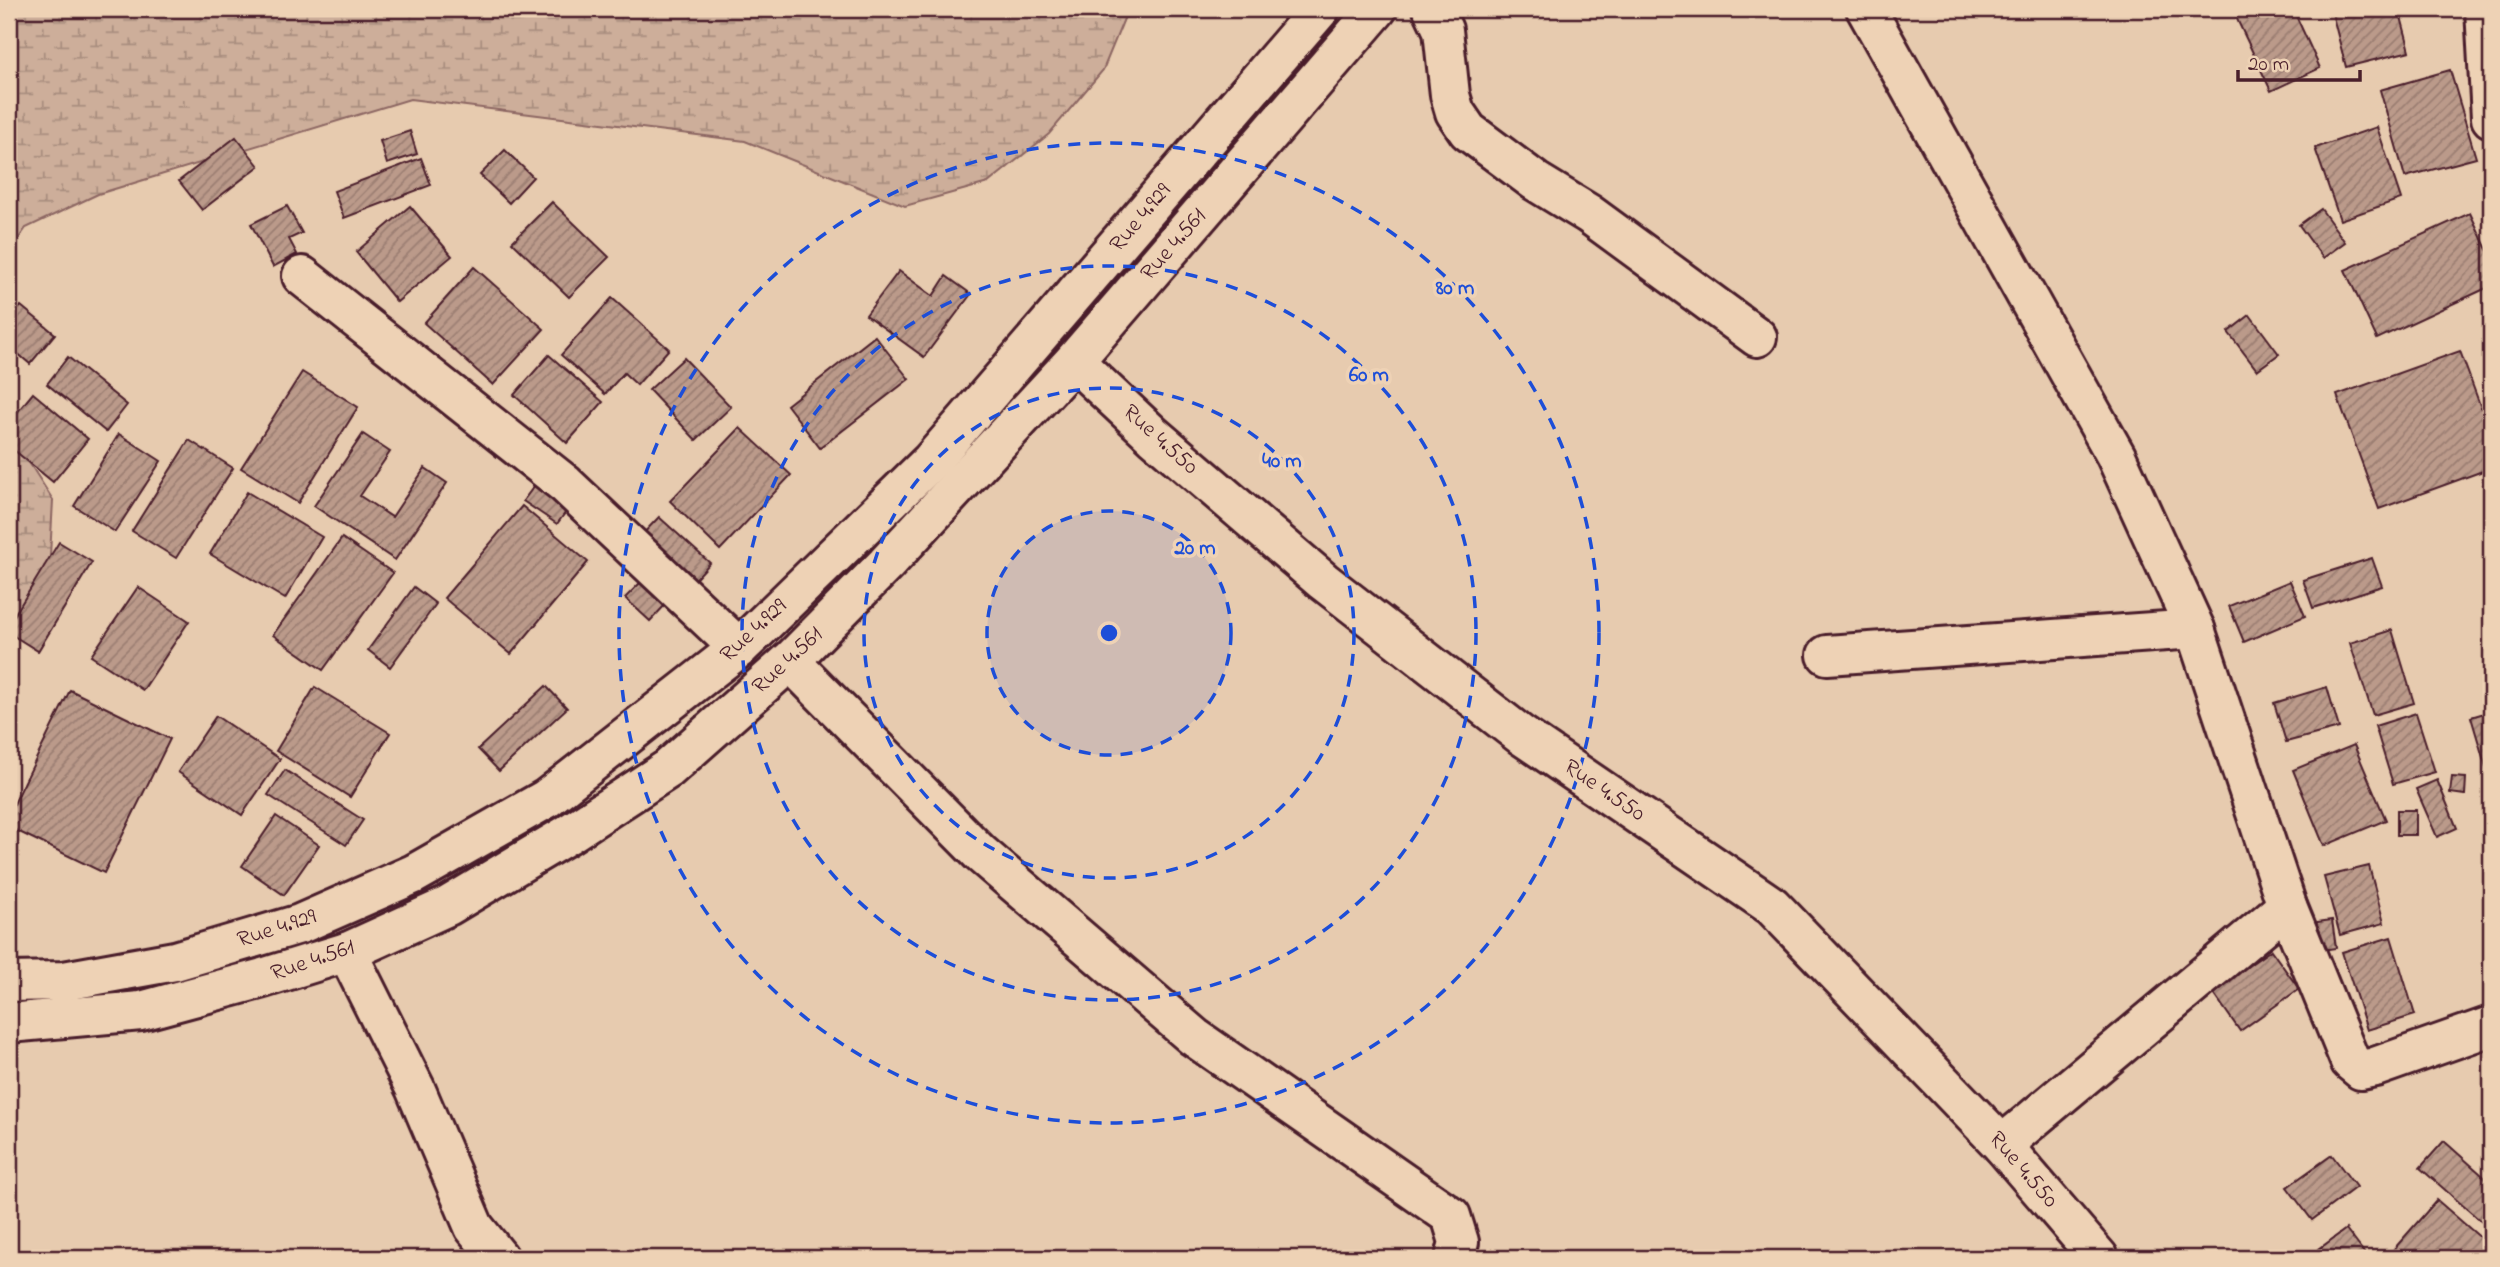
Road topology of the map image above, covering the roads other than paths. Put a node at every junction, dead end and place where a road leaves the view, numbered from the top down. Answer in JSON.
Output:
{"nodes":[{"id":1,"x":1320,"y":9,"type":"edge"},
{"id":2,"x":1377,"y":9,"type":"edge"},
{"id":3,"x":1433,"y":9,"type":"edge"},
{"id":4,"x":1866,"y":9,"type":"edge"},
{"id":5,"x":2485,"y":9,"type":"edge"},
{"id":6,"x":2491,"y":118,"type":"edge"},
{"id":7,"x":302,"y":276,"type":"dead end"},
{"id":8,"x":1758,"y":337,"type":"dead end"},
{"id":9,"x":1074,"y":361,"type":"junction"},
{"id":10,"x":2195,"y":629,"type":"junction"},
{"id":11,"x":739,"y":648,"type":"junction"},
{"id":12,"x":1827,"y":655,"type":"dead end"},
{"id":13,"x":790,"y":661,"type":"junction"},
{"id":14,"x":2287,"y":906,"type":"junction"},
{"id":15,"x":347,"y":952,"type":"junction"},
{"id":16,"x":9,"y":982,"type":"edge"},
{"id":17,"x":9,"y":1023,"type":"edge"},
{"id":18,"x":2491,"y":1026,"type":"edge"},
{"id":19,"x":2002,"y":1145,"type":"junction"},
{"id":20,"x":499,"y":1258,"type":"edge"},
{"id":21,"x":1455,"y":1258,"type":"edge"},
{"id":22,"x":2099,"y":1258,"type":"edge"}],
"edges":[{"from":1,"to":11,"type":"street","name":"Rue 4.929"},
{"from":2,"to":9,"type":"street","name":"Rue 4.561"},
{"from":3,"to":8,"type":"street"},
{"from":4,"to":10,"type":"street"},
{"from":5,"to":6,"type":"street"},
{"from":7,"to":11,"type":"street"},
{"from":9,"to":13,"type":"street","name":"Rue 4.561"},
{"from":9,"to":19,"type":"street","name":"Rue 4.550"},
{"from":10,"to":12,"type":"street"},
{"from":10,"to":14,"type":"street"},
{"from":11,"to":16,"type":"street","name":"Rue 4.929"},
{"from":13,"to":15,"type":"street","name":"Rue 4.561"},
{"from":13,"to":21,"type":"street"},
{"from":14,"to":18,"type":"street"},
{"from":14,"to":19,"type":"street"},
{"from":15,"to":17,"type":"street","name":"Rue 4.561"},
{"from":15,"to":20,"type":"street"},
{"from":19,"to":22,"type":"street","name":"Rue 4.550"}]}
